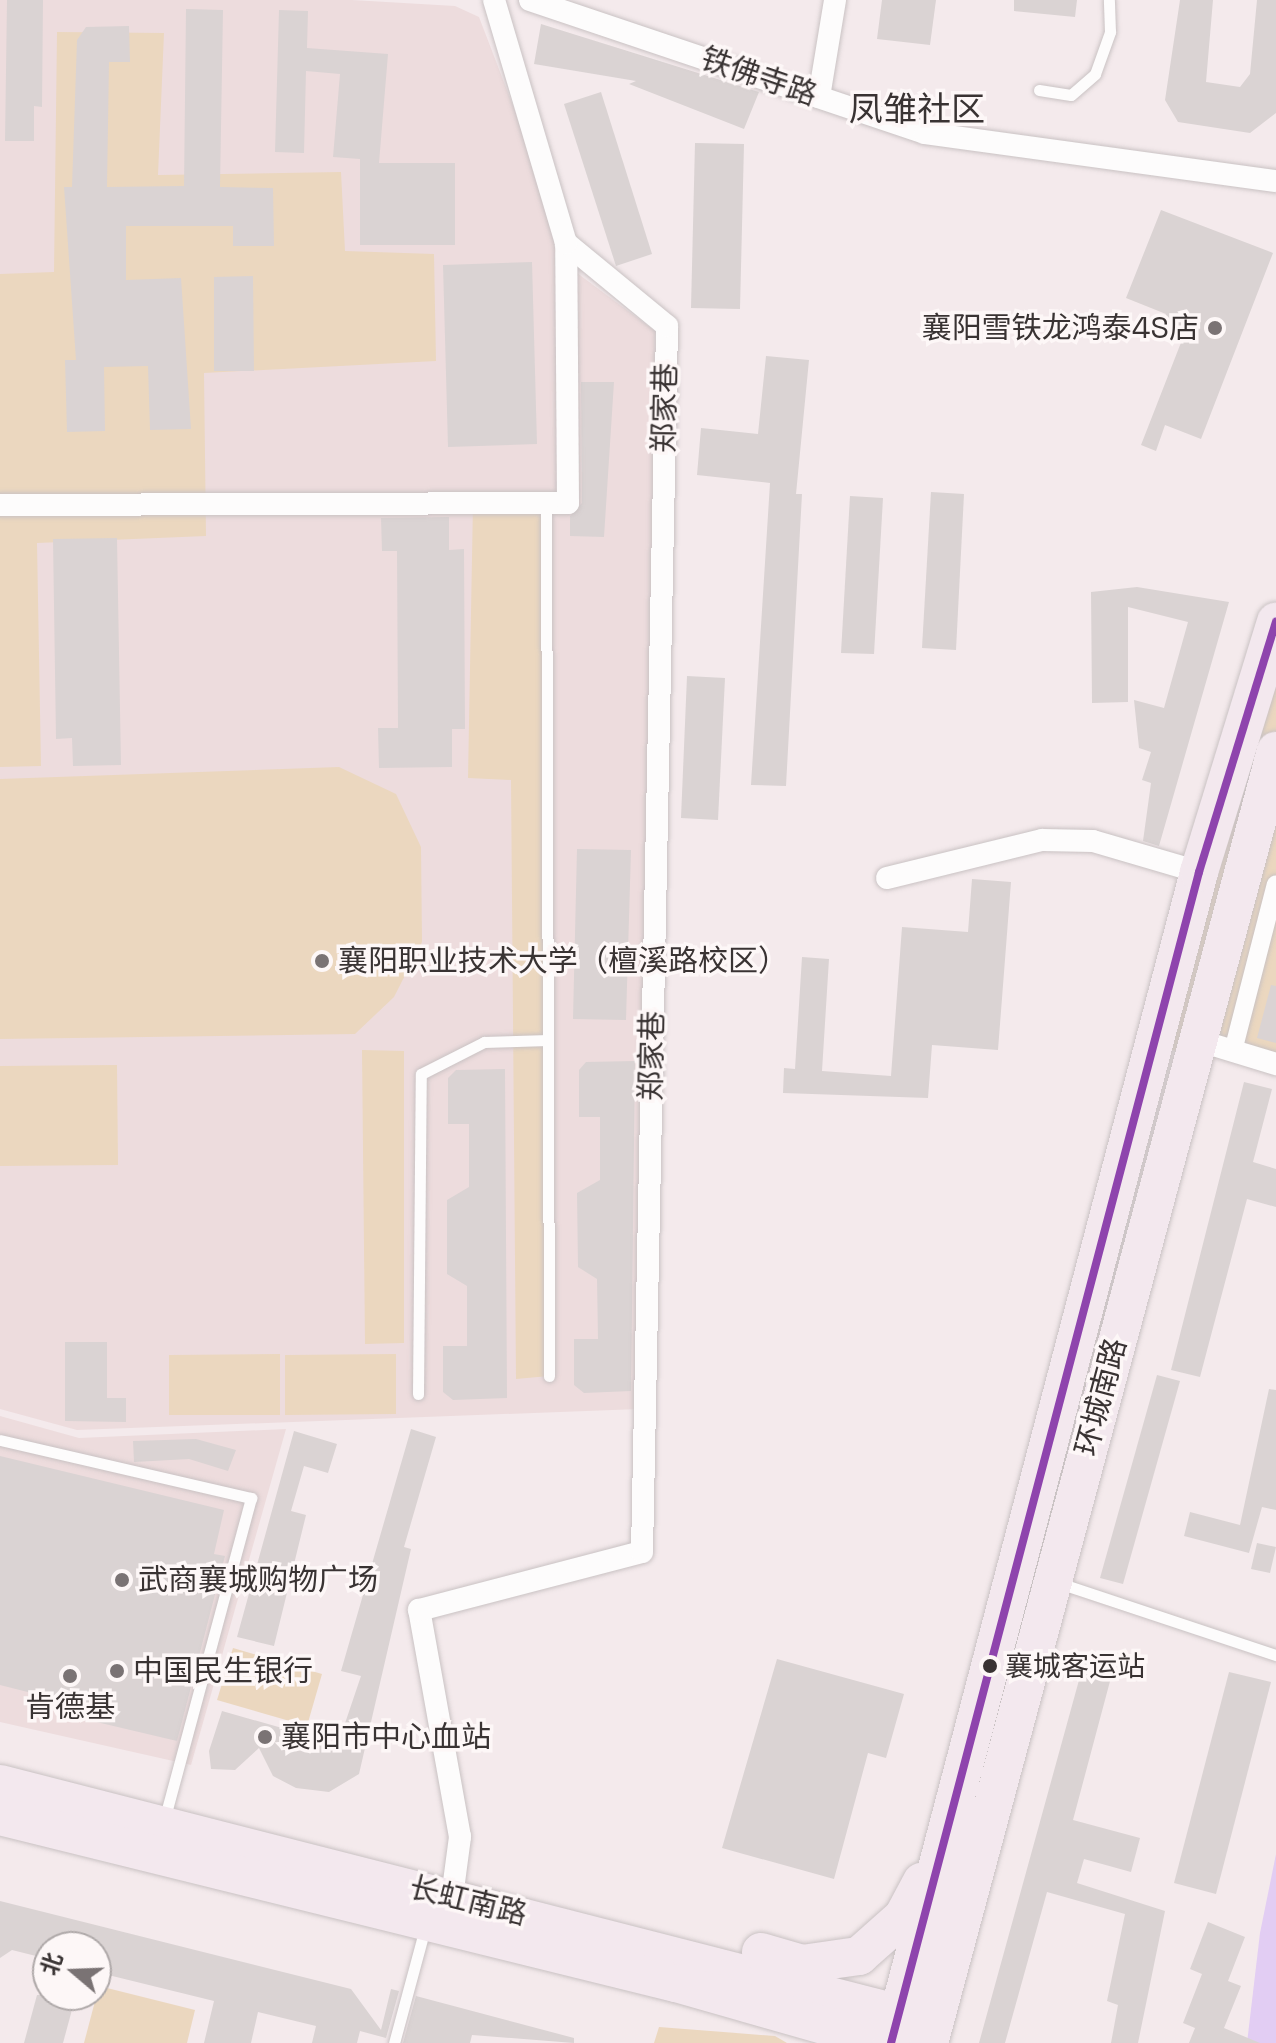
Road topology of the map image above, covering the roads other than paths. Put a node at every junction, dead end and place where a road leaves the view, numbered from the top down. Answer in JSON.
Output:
{"nodes":[{"id":1,"x":494,"y":0,"type":"edge"},
{"id":2,"x":530,"y":0,"type":"edge"},
{"id":3,"x":835,"y":0,"type":"edge"},
{"id":4,"x":1109,"y":0,"type":"edge"},
{"id":5,"x":1039,"y":90,"type":"dead end"},
{"id":6,"x":819,"y":97,"type":"junction"},
{"id":7,"x":1276,"y":181,"type":"edge"},
{"id":8,"x":566,"y":243,"type":"junction"},
{"id":9,"x":546,"y":503,"type":"junction"},
{"id":10,"x":0,"y":505,"type":"edge"},
{"id":11,"x":1276,"y":622,"type":"edge"},
{"id":12,"x":1276,"y":751,"type":"edge"},
{"id":13,"x":1199,"y":872,"type":"junction"},
{"id":14,"x":887,"y":878,"type":"dead end"},
{"id":15,"x":1276,"y":884,"type":"edge"},
{"id":16,"x":548,"y":1040,"type":"junction"},
{"id":17,"x":1197,"y":1040,"type":"junction"},
{"id":18,"x":1233,"y":1051,"type":"junction"},
{"id":19,"x":1276,"y":1064,"type":"edge"},
{"id":20,"x":549,"y":1376,"type":"dead end"},
{"id":21,"x":418,"y":1394,"type":"dead end"},
{"id":22,"x":0,"y":1440,"type":"edge"},
{"id":23,"x":1051,"y":1581,"type":"junction"},
{"id":24,"x":1276,"y":1655,"type":"edge"},
{"id":25,"x":0,"y":1784,"type":"edge"},
{"id":26,"x":0,"y":1816,"type":"edge"},
{"id":27,"x":163,"y":1825,"type":"junction"},
{"id":28,"x":944,"y":1841,"type":"junction"},
{"id":29,"x":440,"y":1909,"type":"junction"},
{"id":30,"x":683,"y":1971,"type":"junction"},
{"id":31,"x":892,"y":2033,"type":"edge"},
{"id":32,"x":931,"y":2033,"type":"edge"},
{"id":33,"x":394,"y":2043,"type":"edge"},
{"id":34,"x":787,"y":2043,"type":"edge"}],
"edges":[{"from":1,"to":8,"type":"street"},
{"from":2,"to":6,"type":"street","name":"铁佛寺路"},
{"from":3,"to":6,"type":"street"},
{"from":4,"to":5,"type":"lane"},
{"from":6,"to":7,"type":"street","name":"铁佛寺路"},
{"from":8,"to":9,"type":"street"},
{"from":8,"to":29,"type":"street","name":"郑家巷"},
{"from":9,"to":10,"type":"street"},
{"from":9,"to":16,"type":"lane"},
{"from":11,"to":13,"type":"highway","name":"环城南路"},
{"from":12,"to":17,"type":"highway","name":"环城南路"},
{"from":13,"to":14,"type":"street"},
{"from":13,"to":28,"type":"highway","name":"环城南路"},
{"from":15,"to":18,"type":"street"},
{"from":16,"to":20,"type":"lane"},
{"from":16,"to":21,"type":"lane"},
{"from":17,"to":18,"type":"street"},
{"from":17,"to":23,"type":"highway","name":"环城南路"},
{"from":18,"to":19,"type":"street"},
{"from":22,"to":27,"type":"lane"},
{"from":23,"to":24,"type":"lane"},
{"from":23,"to":32,"type":"highway","name":"环城南路"},
{"from":25,"to":27,"type":"highway","name":"长虹南路"},
{"from":26,"to":29,"type":"highway","name":"长虹南路"},
{"from":27,"to":29,"type":"highway","name":"长虹南路"},
{"from":28,"to":30,"type":"highway"},
{"from":28,"to":31,"type":"highway","name":"环城南路"},
{"from":29,"to":30,"type":"highway","name":"长虹南路"},
{"from":29,"to":33,"type":"lane"},
{"from":30,"to":31,"type":"highway","name":"长虹南路"},
{"from":30,"to":34,"type":"highway"},
{"from":31,"to":32,"type":"highway","name":"长虹南路"}]}
